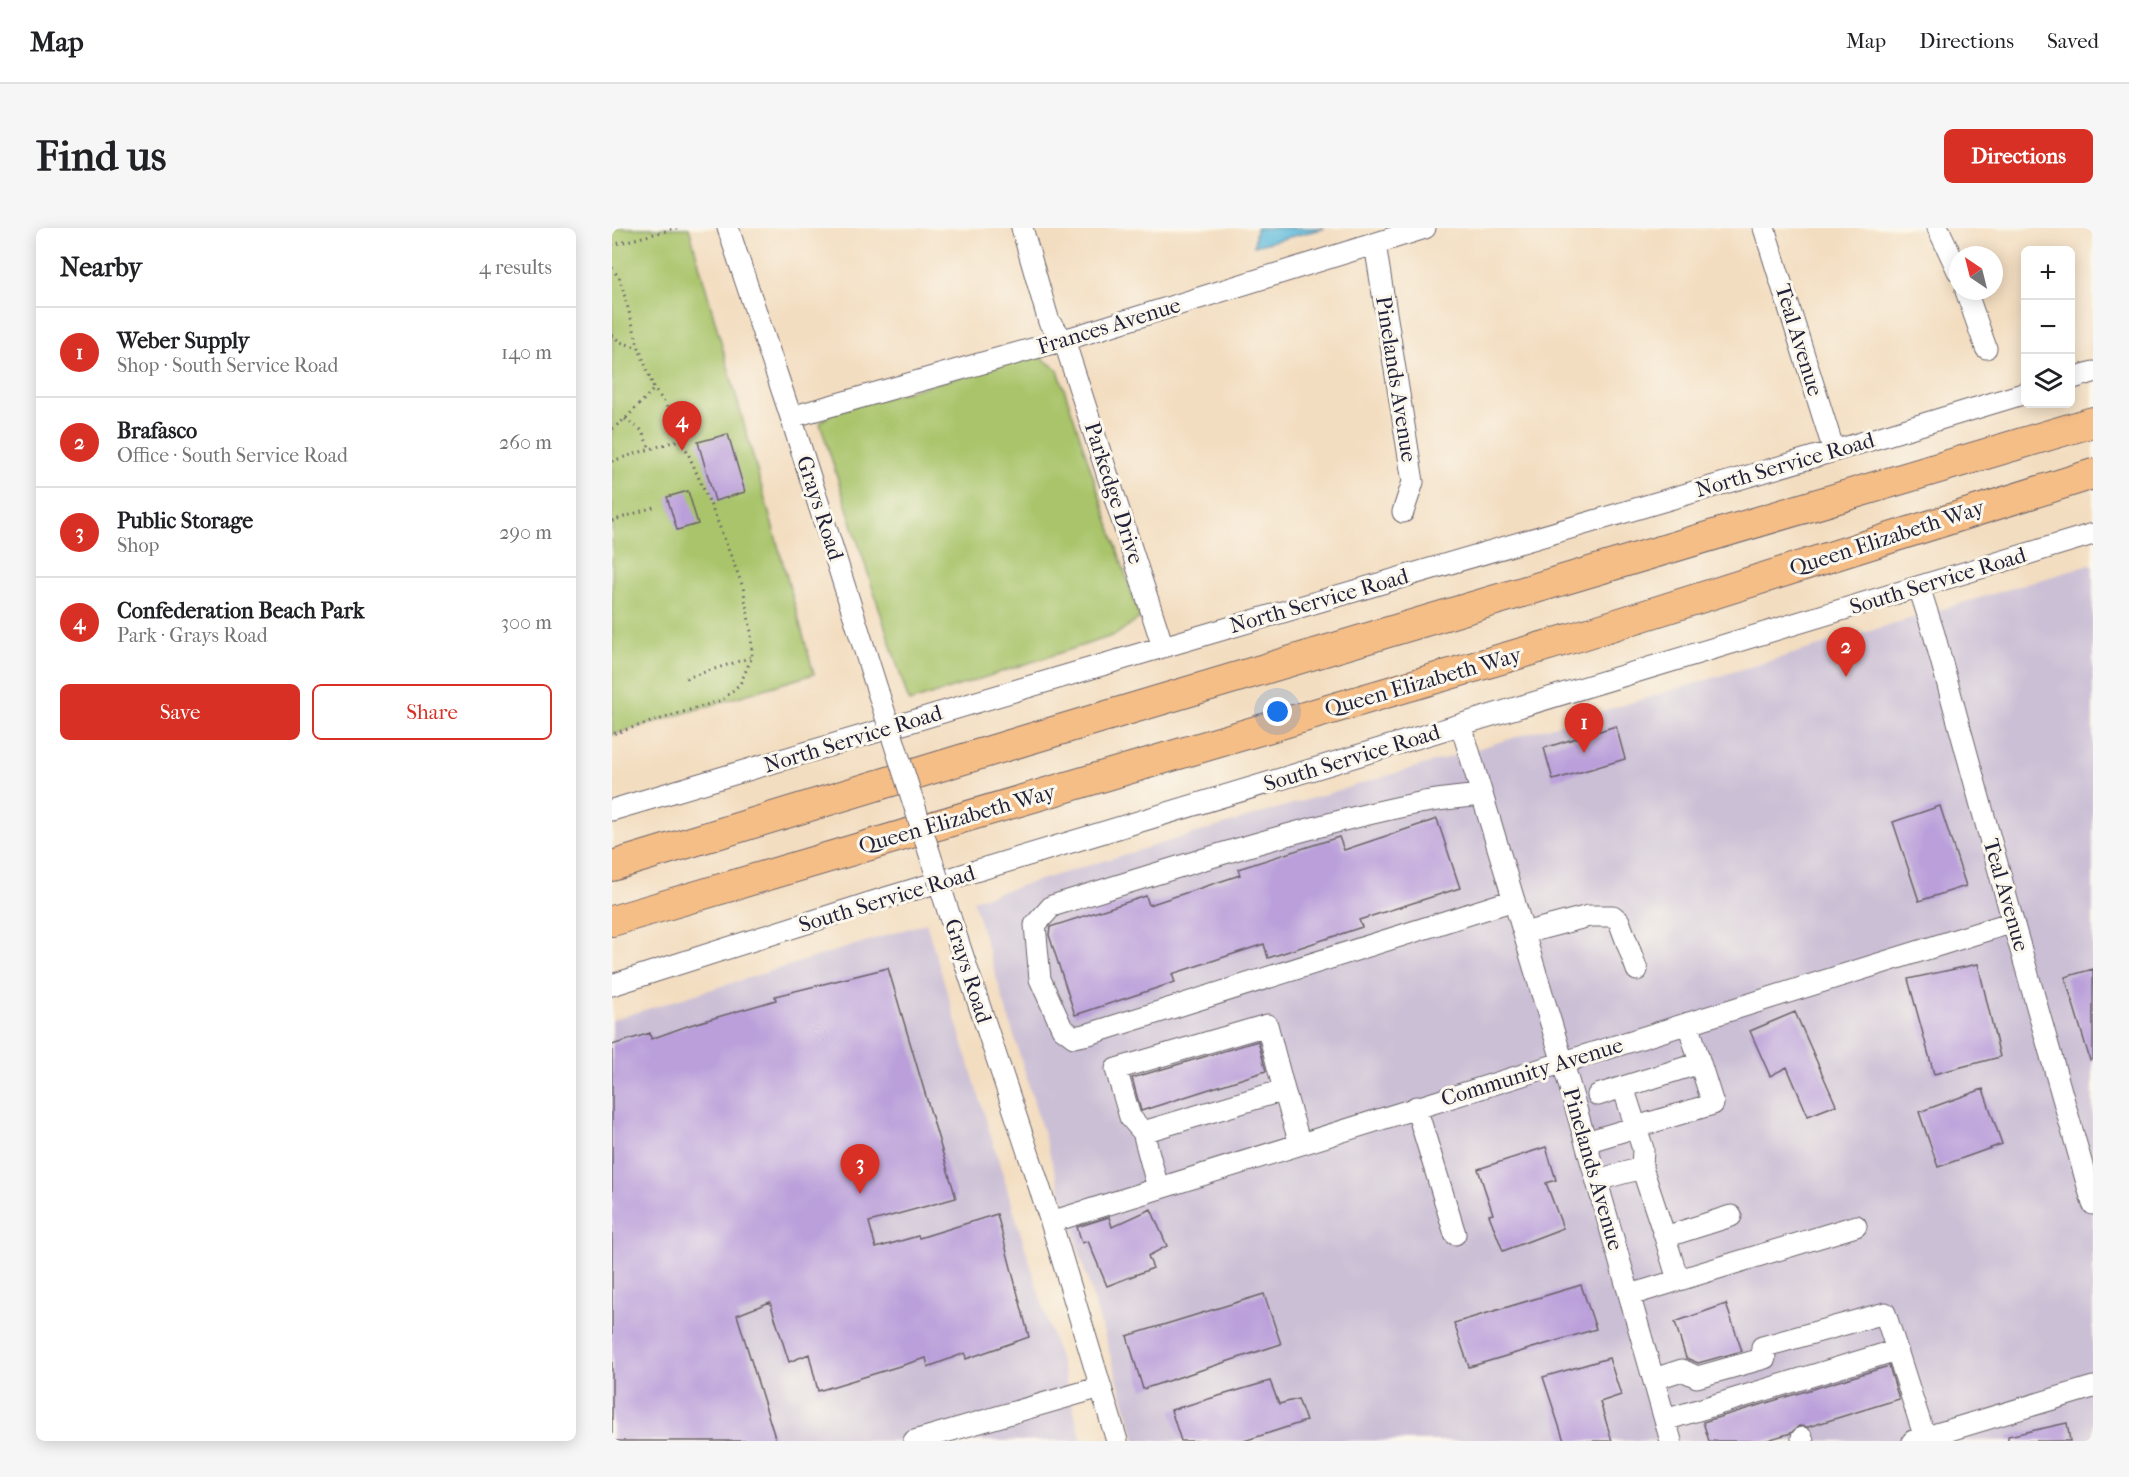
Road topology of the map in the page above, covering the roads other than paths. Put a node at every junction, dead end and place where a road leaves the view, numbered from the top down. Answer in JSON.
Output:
{"nodes":[{"id":1,"x":728,"y":228,"type":"edge"},
{"id":2,"x":1022,"y":228,"type":"edge"},
{"id":3,"x":1425,"y":228,"type":"edge"},
{"id":4,"x":1764,"y":228,"type":"edge"},
{"id":5,"x":1938,"y":228,"type":"edge"},
{"id":6,"x":1375,"y":244,"type":"junction"},
{"id":7,"x":1949,"y":252,"type":"edge"},
{"id":8,"x":1969,"y":300,"type":"edge"},
{"id":9,"x":1064,"y":340,"type":"junction"},
{"id":10,"x":1986,"y":348,"type":"dead end"},
{"id":11,"x":2093,"y":372,"type":"edge"},
{"id":12,"x":2075,"y":377,"type":"edge"},
{"id":13,"x":2021,"y":394,"type":"edge"},
{"id":14,"x":791,"y":417,"type":"junction"},
{"id":15,"x":2093,"y":423,"type":"edge"},
{"id":16,"x":1834,"y":451,"type":"junction"},
{"id":17,"x":2093,"y":474,"type":"edge"},
{"id":18,"x":1403,"y":512,"type":"dead end"},
{"id":19,"x":2093,"y":534,"type":"edge"},
{"id":20,"x":1919,"y":586,"type":"junction"},
{"id":21,"x":1162,"y":647,"type":"junction"},
{"id":22,"x":1461,"y":725,"type":"junction"},
{"id":23,"x":1482,"y":795,"type":"junction"},
{"id":24,"x":612,"y":810,"type":"edge"},
{"id":25,"x":612,"y":866,"type":"edge"},
{"id":26,"x":1514,"y":900,"type":"junction"},
{"id":27,"x":612,"y":921,"type":"edge"},
{"id":28,"x":2013,"y":922,"type":"junction"},
{"id":29,"x":1524,"y":933,"type":"junction"},
{"id":30,"x":1637,"y":970,"type":"dead end"},
{"id":31,"x":612,"y":985,"type":"edge"},
{"id":32,"x":1688,"y":1023,"type":"junction"},
{"id":33,"x":1563,"y":1063,"type":"junction"},
{"id":34,"x":1700,"y":1064,"type":"junction"},
{"id":35,"x":1623,"y":1087,"type":"junction"},
{"id":36,"x":1284,"y":1090,"type":"junction"},
{"id":37,"x":1598,"y":1095,"type":"dead end"},
{"id":38,"x":1416,"y":1107,"type":"junction"},
{"id":39,"x":1636,"y":1127,"type":"junction"},
{"id":40,"x":1143,"y":1132,"type":"junction"},
{"id":41,"x":1586,"y":1142,"type":"junction"},
{"id":42,"x":1300,"y":1144,"type":"junction"},
{"id":43,"x":1642,"y":1168,"type":"junction"},
{"id":44,"x":1597,"y":1180,"type":"junction"},
{"id":45,"x":1158,"y":1188,"type":"junction"},
{"id":46,"x":2093,"y":1204,"type":"edge"},
{"id":47,"x":1731,"y":1216,"type":"dead end"},
{"id":48,"x":1051,"y":1222,"type":"junction"},
{"id":49,"x":1856,"y":1226,"type":"dead end"},
{"id":50,"x":1455,"y":1234,"type":"dead end"},
{"id":51,"x":1665,"y":1237,"type":"junction"},
{"id":52,"x":1678,"y":1280,"type":"junction"},
{"id":53,"x":1630,"y":1295,"type":"junction"},
{"id":54,"x":1897,"y":1350,"type":"junction"},
{"id":55,"x":1654,"y":1379,"type":"junction"},
{"id":56,"x":1101,"y":1387,"type":"junction"},
{"id":57,"x":2093,"y":1387,"type":"edge"},
{"id":58,"x":1665,"y":1420,"type":"junction"},
{"id":59,"x":1919,"y":1439,"type":"edge"},
{"id":60,"x":914,"y":1441,"type":"edge"},
{"id":61,"x":1117,"y":1441,"type":"edge"},
{"id":62,"x":1671,"y":1441,"type":"edge"}],
"edges":[{"from":1,"to":14,"type":"street","name":"Grays Road"},
{"from":2,"to":9,"type":"street","name":"Parkedge Drive"},
{"from":3,"to":6,"type":"street","name":"Frances Avenue"},
{"from":4,"to":16,"type":"street","name":"Teal Avenue"},
{"from":5,"to":7,"type":"street"},
{"from":6,"to":9,"type":"street","name":"Frances Avenue"},
{"from":6,"to":18,"type":"street","name":"Pinelands Avenue"},
{"from":8,"to":10,"type":"street"},
{"from":9,"to":14,"type":"street","name":"Frances Avenue"},
{"from":9,"to":21,"type":"street","name":"Parkedge Drive"},
{"from":11,"to":12,"type":"street"},
{"from":13,"to":16,"type":"street","name":"North Service Road"},
{"from":14,"to":48,"type":"street","name":"Grays Road","bridge":true},
{"from":15,"to":25,"type":"highway"},
{"from":16,"to":21,"type":"street","name":"North Service Road"},
{"from":17,"to":27,"type":"highway","name":"Queen Elizabeth Way"},
{"from":19,"to":20,"type":"street","name":"South Service Road"},
{"from":20,"to":22,"type":"street","name":"South Service Road"},
{"from":20,"to":28,"type":"street","name":"Teal Avenue"},
{"from":21,"to":24,"type":"street","name":"North Service Road"},
{"from":22,"to":23,"type":"street","name":"Pinelands Avenue"},
{"from":22,"to":31,"type":"street","name":"South Service Road"},
{"from":23,"to":26,"type":"street","name":"Pinelands Avenue"},
{"from":23,"to":26,"type":"street"},
{"from":26,"to":29,"type":"street","name":"Pinelands Avenue"},
{"from":28,"to":32,"type":"street","name":"Community Avenue"},
{"from":28,"to":46,"type":"street","name":"Teal Avenue"},
{"from":29,"to":30,"type":"street"},
{"from":29,"to":33,"type":"street","name":"Pinelands Avenue"},
{"from":32,"to":33,"type":"street","name":"Community Avenue"},
{"from":32,"to":34,"type":"street"},
{"from":33,"to":38,"type":"street","name":"Community Avenue"},
{"from":33,"to":41,"type":"street","name":"Pinelands Avenue"},
{"from":34,"to":35,"type":"street"},
{"from":34,"to":39,"type":"street"},
{"from":35,"to":37,"type":"street"},
{"from":35,"to":39,"type":"street"},
{"from":36,"to":40,"type":"street"},
{"from":36,"to":40,"type":"street"},
{"from":36,"to":42,"type":"street"},
{"from":38,"to":42,"type":"street","name":"Community Avenue"},
{"from":38,"to":50,"type":"street"},
{"from":39,"to":41,"type":"street"},
{"from":39,"to":43,"type":"street"},
{"from":40,"to":45,"type":"street"},
{"from":41,"to":44,"type":"street","name":"Pinelands Avenue"},
{"from":42,"to":45,"type":"street","name":"Community Avenue"},
{"from":43,"to":44,"type":"street"},
{"from":43,"to":51,"type":"street"},
{"from":44,"to":53,"type":"street","name":"Pinelands Avenue"},
{"from":45,"to":48,"type":"street","name":"Community Avenue"},
{"from":47,"to":51,"type":"street"},
{"from":48,"to":56,"type":"street","name":"Grays Road"},
{"from":49,"to":52,"type":"street"},
{"from":51,"to":52,"type":"street"},
{"from":52,"to":53,"type":"street"},
{"from":53,"to":55,"type":"street","name":"Pinelands Avenue"},
{"from":54,"to":55,"type":"street"},
{"from":54,"to":58,"type":"street"},
{"from":54,"to":59,"type":"street"},
{"from":55,"to":58,"type":"street","name":"Pinelands Avenue"},
{"from":56,"to":60,"type":"street"},
{"from":56,"to":61,"type":"street","name":"Grays Road"},
{"from":57,"to":59,"type":"street"},
{"from":58,"to":62,"type":"street","name":"Pinelands Avenue"}]}
